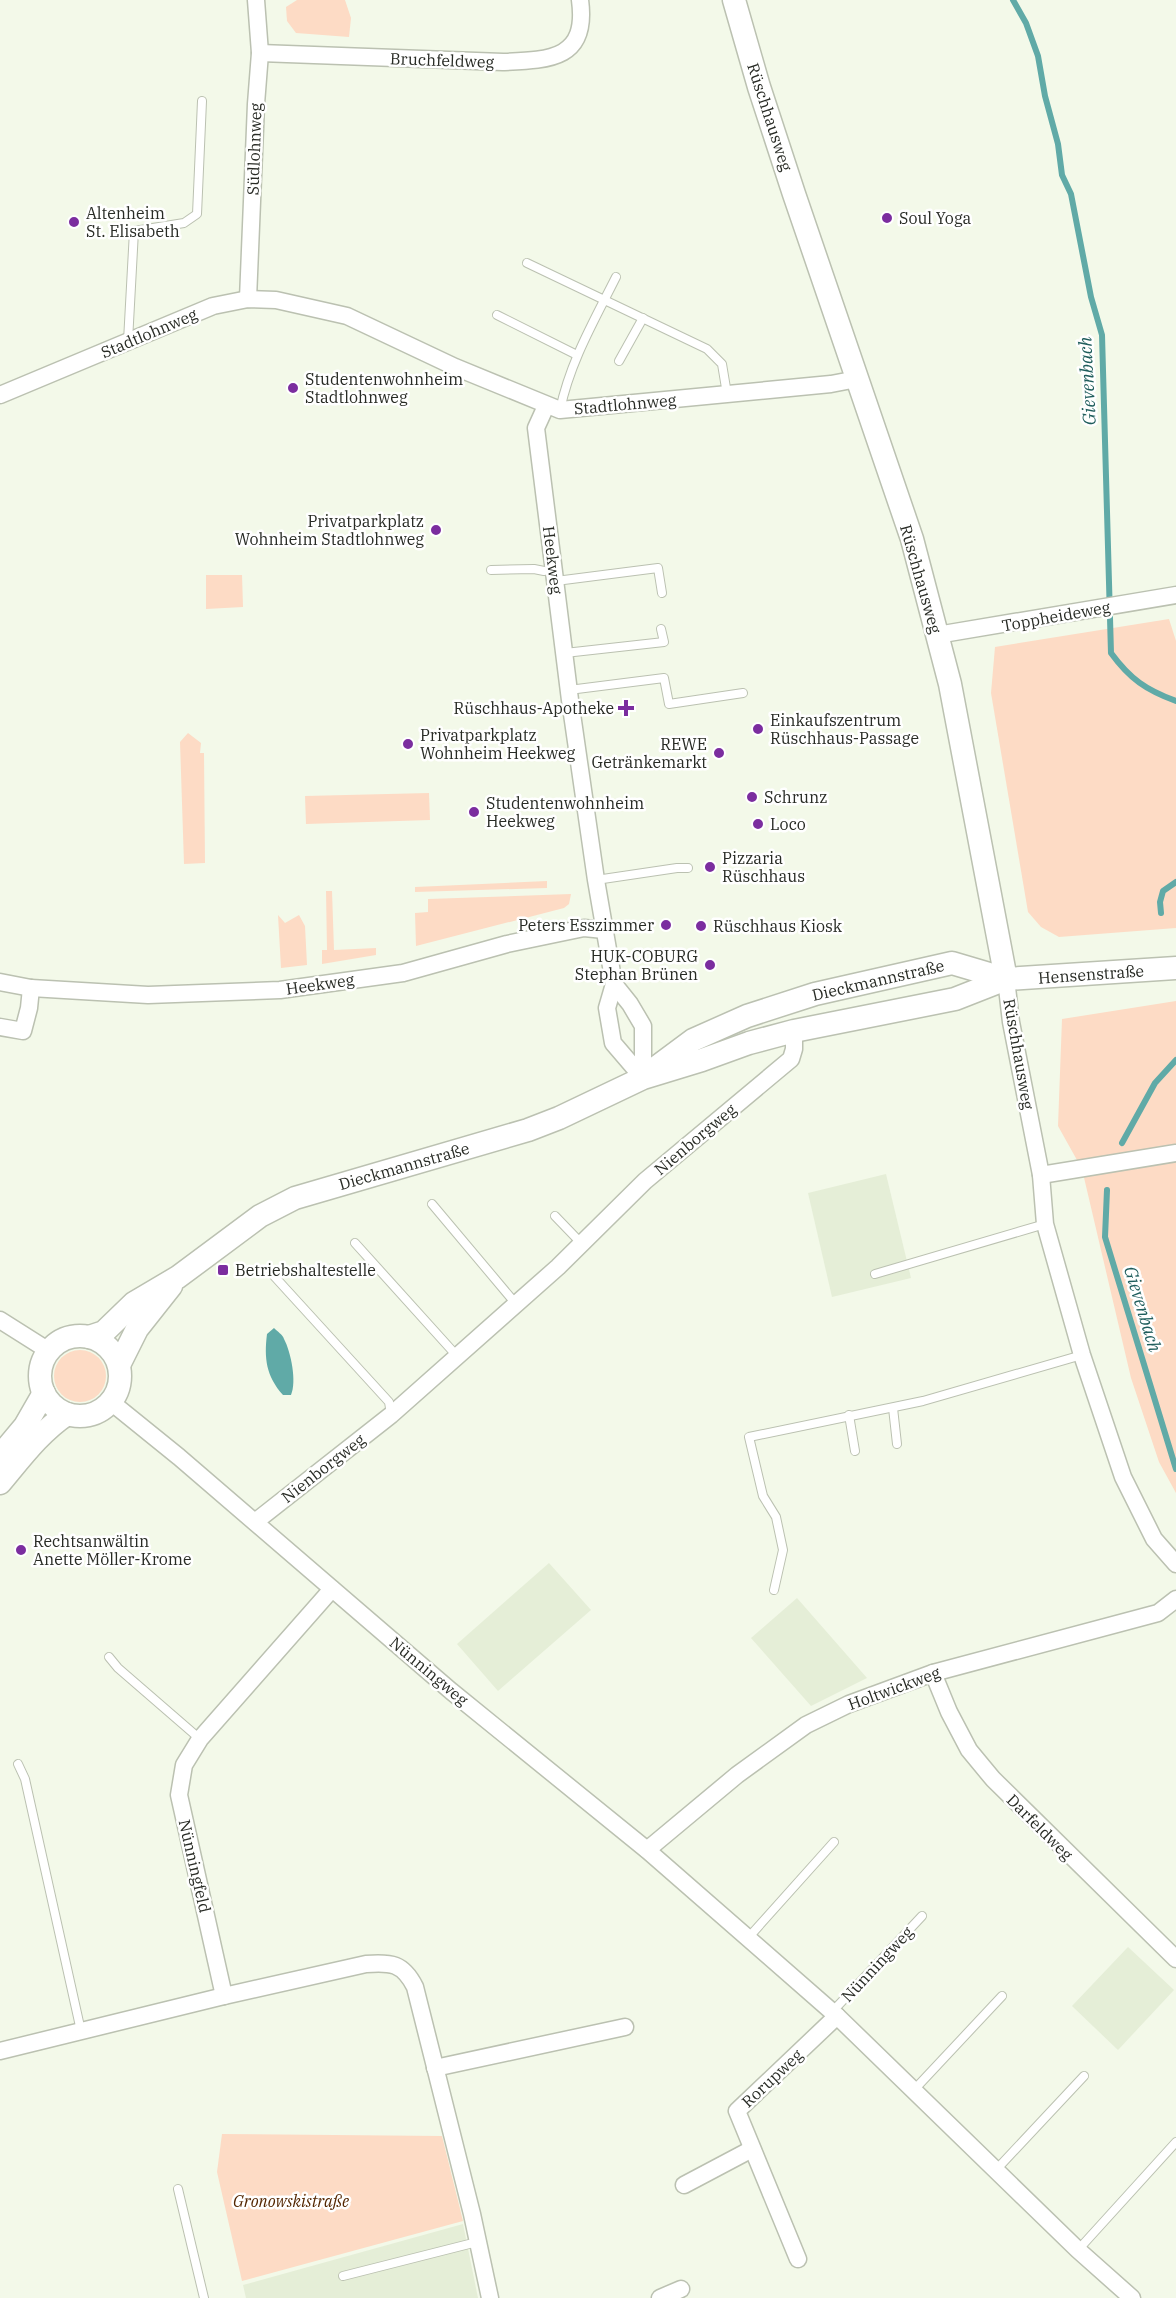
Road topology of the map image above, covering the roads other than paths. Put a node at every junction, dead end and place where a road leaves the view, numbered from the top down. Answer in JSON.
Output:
{"nodes":[{"id":1,"x":256,"y":0,"type":"edge"},
{"id":2,"x":580,"y":0,"type":"edge"},
{"id":3,"x":734,"y":0,"type":"edge"},
{"id":4,"x":260,"y":53,"type":"junction"},
{"id":5,"x":202,"y":101,"type":"dead end"},
{"id":6,"x":527,"y":263,"type":"dead end"},
{"id":7,"x":616,"y":277,"type":"dead end"},
{"id":8,"x":248,"y":298,"type":"junction"},
{"id":9,"x":605,"y":300,"type":"junction"},
{"id":10,"x":497,"y":315,"type":"dead end"},
{"id":11,"x":643,"y":318,"type":"junction"},
{"id":12,"x":128,"y":342,"type":"junction"},
{"id":13,"x":577,"y":356,"type":"junction"},
{"id":14,"x":619,"y":361,"type":"dead end"},
{"id":15,"x":857,"y":379,"type":"junction"},
{"id":16,"x":727,"y":394,"type":"junction"},
{"id":17,"x":0,"y":395,"type":"edge"},
{"id":18,"x":553,"y":408,"type":"junction"},
{"id":19,"x":491,"y":570,"type":"dead end"},
{"id":20,"x":550,"y":576,"type":"junction"},
{"id":21,"x":662,"y":593,"type":"dead end"},
{"id":22,"x":1176,"y":595,"type":"edge"},
{"id":23,"x":661,"y":628,"type":"dead end"},
{"id":24,"x":937,"y":635,"type":"junction"},
{"id":25,"x":565,"y":653,"type":"junction"},
{"id":26,"x":568,"y":690,"type":"junction"},
{"id":27,"x":743,"y":693,"type":"dead end"},
{"id":28,"x":688,"y":868,"type":"dead end"},
{"id":29,"x":596,"y":880,"type":"junction"},
{"id":30,"x":604,"y":930,"type":"junction"},
{"id":31,"x":1176,"y":968,"type":"edge"},
{"id":32,"x":1006,"y":979,"type":"junction"},
{"id":33,"x":0,"y":982,"type":"edge"},
{"id":34,"x":614,"y":984,"type":"junction"},
{"id":35,"x":31,"y":988,"type":"junction"},
{"id":36,"x":0,"y":1027,"type":"edge"},
{"id":37,"x":794,"y":1031,"type":"junction"},
{"id":38,"x":643,"y":1077,"type":"junction"},
{"id":39,"x":1176,"y":1153,"type":"edge"},
{"id":40,"x":1041,"y":1174,"type":"junction"},
{"id":41,"x":432,"y":1203,"type":"dead end"},
{"id":42,"x":555,"y":1216,"type":"dead end"},
{"id":43,"x":1045,"y":1224,"type":"junction"},
{"id":44,"x":355,"y":1243,"type":"dead end"},
{"id":45,"x":583,"y":1245,"type":"junction"},
{"id":46,"x":875,"y":1274,"type":"dead end"},
{"id":47,"x":178,"y":1276,"type":"junction"},
{"id":48,"x":274,"y":1276,"type":"dead end"},
{"id":49,"x":516,"y":1304,"type":"junction"},
{"id":50,"x":0,"y":1320,"type":"edge"},
{"id":51,"x":89,"y":1336,"type":"junction"},
{"id":52,"x":49,"y":1351,"type":"junction"},
{"id":53,"x":1082,"y":1355,"type":"junction"},
{"id":54,"x":457,"y":1356,"type":"junction"},
{"id":55,"x":119,"y":1365,"type":"junction"},
{"id":56,"x":44,"y":1393,"type":"junction"},
{"id":57,"x":111,"y":1402,"type":"junction"},
{"id":58,"x":893,"y":1407,"type":"junction"},
{"id":59,"x":67,"y":1414,"type":"junction"},
{"id":60,"x":391,"y":1415,"type":"junction"},
{"id":61,"x":849,"y":1415,"type":"junction"},
{"id":62,"x":897,"y":1444,"type":"dead end"},
{"id":63,"x":855,"y":1451,"type":"dead end"},
{"id":64,"x":0,"y":1456,"type":"edge"},
{"id":65,"x":0,"y":1483,"type":"edge"},
{"id":66,"x":255,"y":1522,"type":"junction"},
{"id":67,"x":1176,"y":1564,"type":"edge"},
{"id":68,"x":332,"y":1589,"type":"junction"},
{"id":69,"x":774,"y":1590,"type":"dead end"},
{"id":70,"x":1176,"y":1599,"type":"edge"},
{"id":71,"x":110,"y":1657,"type":"dead end"},
{"id":72,"x":933,"y":1673,"type":"junction"},
{"id":73,"x":200,"y":1739,"type":"junction"},
{"id":74,"x":18,"y":1764,"type":"dead end"},
{"id":75,"x":834,"y":1842,"type":"dead end"},
{"id":76,"x":647,"y":1850,"type":"junction"},
{"id":77,"x":921,"y":1916,"type":"dead end"},
{"id":78,"x":747,"y":1938,"type":"junction"},
{"id":79,"x":1176,"y":1959,"type":"edge"},
{"id":80,"x":224,"y":1996,"type":"junction"},
{"id":81,"x":1002,"y":1996,"type":"dead end"},
{"id":82,"x":834,"y":2014,"type":"junction"},
{"id":83,"x":625,"y":2027,"type":"dead end"},
{"id":84,"x":81,"y":2031,"type":"junction"},
{"id":85,"x":0,"y":2051,"type":"edge"},
{"id":86,"x":435,"y":2068,"type":"junction"},
{"id":87,"x":1084,"y":2076,"type":"dead end"},
{"id":88,"x":913,"y":2091,"type":"junction"},
{"id":89,"x":1176,"y":2142,"type":"edge"},
{"id":90,"x":752,"y":2149,"type":"junction"},
{"id":91,"x":995,"y":2171,"type":"junction"},
{"id":92,"x":684,"y":2186,"type":"dead end"},
{"id":93,"x":178,"y":2189,"type":"dead end"},
{"id":94,"x":477,"y":2242,"type":"junction"},
{"id":95,"x":1078,"y":2250,"type":"junction"},
{"id":96,"x":798,"y":2259,"type":"dead end"},
{"id":97,"x":343,"y":2276,"type":"dead end"},
{"id":98,"x":681,"y":2289,"type":"dead end"},
{"id":99,"x":204,"y":2298,"type":"edge"},
{"id":100,"x":490,"y":2298,"type":"edge"},
{"id":101,"x":660,"y":2298,"type":"edge"},
{"id":102,"x":1132,"y":2298,"type":"edge"}],
"edges":[{"from":1,"to":4,"type":"street","name":"Südlohnweg"},
{"from":2,"to":4,"type":"street","name":"Bruchfeldweg"},
{"from":3,"to":15,"type":"street","name":"Rüschhausweg"},
{"from":4,"to":8,"type":"street","name":"Südlohnweg"},
{"from":5,"to":12,"type":"lane"},
{"from":6,"to":9,"type":"lane"},
{"from":7,"to":9,"type":"lane"},
{"from":8,"to":12,"type":"street","name":"Stadtlohnweg"},
{"from":8,"to":18,"type":"street","name":"Stadtlohnweg"},
{"from":9,"to":11,"type":"lane"},
{"from":9,"to":13,"type":"lane"},
{"from":10,"to":13,"type":"lane"},
{"from":11,"to":14,"type":"lane"},
{"from":11,"to":16,"type":"lane"},
{"from":12,"to":17,"type":"street","name":"Stadtlohnweg"},
{"from":13,"to":18,"type":"lane"},
{"from":15,"to":16,"type":"street","name":"Stadtlohnweg"},
{"from":15,"to":24,"type":"street","name":"Rüschhausweg"},
{"from":16,"to":18,"type":"street","name":"Stadtlohnweg"},
{"from":18,"to":20,"type":"street","name":"Heekweg"},
{"from":19,"to":20,"type":"lane"},
{"from":20,"to":21,"type":"lane"},
{"from":20,"to":25,"type":"street","name":"Heekweg"},
{"from":22,"to":24,"type":"street","name":"Toppheideweg"},
{"from":23,"to":25,"type":"lane"},
{"from":24,"to":32,"type":"street","name":"Rüschhausweg"},
{"from":25,"to":26,"type":"street","name":"Heekweg"},
{"from":26,"to":27,"type":"lane"},
{"from":26,"to":29,"type":"street","name":"Heekweg"},
{"from":28,"to":29,"type":"lane"},
{"from":29,"to":30,"type":"street","name":"Heekweg"},
{"from":30,"to":34,"type":"street","name":"Heekweg"},
{"from":30,"to":35,"type":"street","name":"Heekweg"},
{"from":31,"to":32,"type":"street","name":"Hensenstraße"},
{"from":32,"to":37,"type":"street","name":"Dieckmannstraße"},
{"from":32,"to":38,"type":"street","name":"Dieckmannstraße"},
{"from":32,"to":40,"type":"street","name":"Rüschhausweg"},
{"from":33,"to":35,"type":"street","name":"Heekweg"},
{"from":34,"to":38,"type":"street","name":"Heekweg"},
{"from":34,"to":38,"type":"street","name":"Heekweg"},
{"from":35,"to":36,"type":"street"},
{"from":37,"to":38,"type":"street","name":"Dieckmannstraße"},
{"from":37,"to":45,"type":"street","name":"Nienborgweg"},
{"from":38,"to":47,"type":"street","name":"Dieckmannstraße"},
{"from":39,"to":40,"type":"street"},
{"from":40,"to":43,"type":"street","name":"Rüschhausweg"},
{"from":41,"to":49,"type":"lane"},
{"from":42,"to":45,"type":"lane"},
{"from":43,"to":46,"type":"lane"},
{"from":43,"to":53,"type":"street","name":"Rüschhausweg"},
{"from":44,"to":54,"type":"lane"},
{"from":45,"to":49,"type":"street","name":"Nienborgweg"},
{"from":47,"to":51,"type":"street","name":"Dieckmannstraße"},
{"from":47,"to":55,"type":"street","name":"Dieckmannstraße"},
{"from":48,"to":60,"type":"lane"},
{"from":49,"to":54,"type":"street","name":"Nienborgweg"},
{"from":50,"to":52,"type":"street"},
{"from":51,"to":52,"type":"street","name":"Dieckmannstraße"},
{"from":51,"to":55,"type":"street"},
{"from":52,"to":56,"type":"street"},
{"from":53,"to":58,"type":"lane"},
{"from":53,"to":67,"type":"street","name":"Rüschhausweg"},
{"from":54,"to":60,"type":"street","name":"Nienborgweg"},
{"from":55,"to":57,"type":"street","name":"Dieckmannstraße"},
{"from":56,"to":59,"type":"street"},
{"from":56,"to":64,"type":"street"},
{"from":57,"to":59,"type":"street"},
{"from":57,"to":66,"type":"street","name":"Nünningweg"},
{"from":58,"to":61,"type":"lane"},
{"from":58,"to":62,"type":"lane"},
{"from":59,"to":65,"type":"street"},
{"from":60,"to":66,"type":"street","name":"Nienborgweg"},
{"from":61,"to":63,"type":"lane"},
{"from":61,"to":69,"type":"lane"},
{"from":66,"to":68,"type":"street","name":"Nünningweg"},
{"from":68,"to":73,"type":"street","name":"Nünningfeld"},
{"from":68,"to":76,"type":"street","name":"Nünningweg"},
{"from":70,"to":72,"type":"street","name":"Holtwickweg"},
{"from":71,"to":73,"type":"lane"},
{"from":72,"to":76,"type":"street","name":"Holtwickweg"},
{"from":72,"to":79,"type":"street","name":"Darfeldweg"},
{"from":73,"to":80,"type":"street","name":"Nünningfeld"},
{"from":74,"to":84,"type":"lane"},
{"from":75,"to":78,"type":"lane"},
{"from":76,"to":78,"type":"street","name":"Nünningweg"},
{"from":77,"to":82,"type":"lane","name":"Nünningweg"},
{"from":78,"to":82,"type":"street","name":"Nünningweg"},
{"from":80,"to":84,"type":"street"},
{"from":80,"to":86,"type":"street"},
{"from":81,"to":88,"type":"lane"},
{"from":82,"to":88,"type":"street","name":"Nünningweg"},
{"from":82,"to":90,"type":"street","name":"Rorupweg"},
{"from":83,"to":86,"type":"street"},
{"from":84,"to":85,"type":"street"},
{"from":86,"to":94,"type":"street"},
{"from":87,"to":91,"type":"lane"},
{"from":88,"to":91,"type":"street","name":"Nünningweg"},
{"from":89,"to":95,"type":"lane"},
{"from":90,"to":92,"type":"street"},
{"from":90,"to":96,"type":"street","name":"Rorupweg"},
{"from":91,"to":95,"type":"street","name":"Nünningweg"},
{"from":93,"to":99,"type":"lane"},
{"from":94,"to":97,"type":"lane"},
{"from":94,"to":100,"type":"street"},
{"from":95,"to":102,"type":"street","name":"Nünningweg"},
{"from":98,"to":101,"type":"street"}]}
